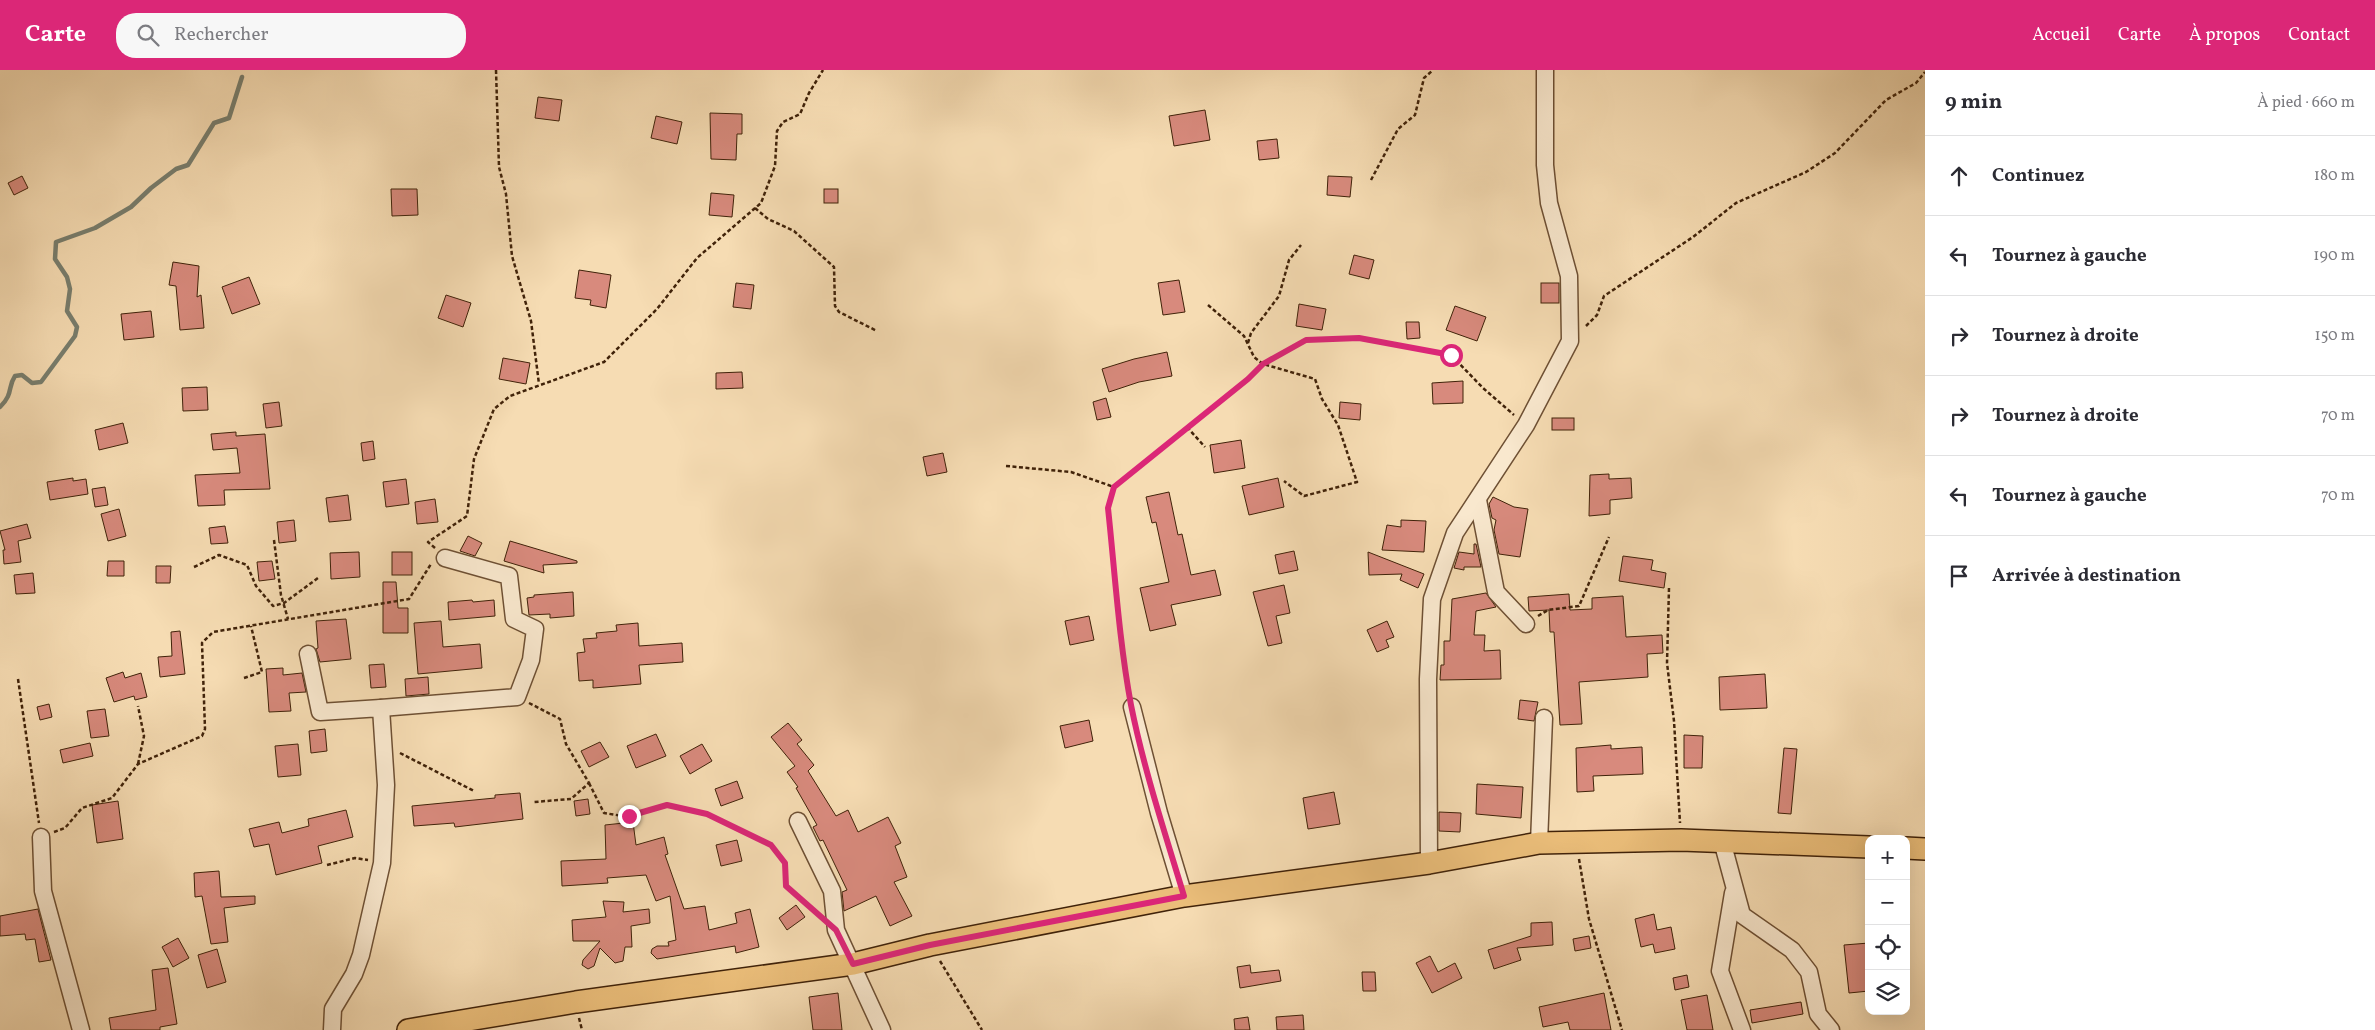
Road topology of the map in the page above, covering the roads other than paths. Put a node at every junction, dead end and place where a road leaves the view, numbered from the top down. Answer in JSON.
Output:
{"nodes":[{"id":1,"x":1545,"y":70,"type":"edge"},
{"id":2,"x":1478,"y":500,"type":"junction"},
{"id":3,"x":446,"y":558,"type":"road end"},
{"id":4,"x":1526,"y":624,"type":"road end"},
{"id":5,"x":308,"y":654,"type":"dead end"},
{"id":6,"x":1132,"y":707,"type":"road end"},
{"id":7,"x":381,"y":708,"type":"junction"},
{"id":8,"x":1544,"y":718,"type":"dead end"},
{"id":9,"x":798,"y":822,"type":"dead end"},
{"id":10,"x":41,"y":837,"type":"road end"},
{"id":11,"x":1722,"y":841,"type":"junction"},
{"id":12,"x":1539,"y":843,"type":"junction"},
{"id":13,"x":1865,"y":847,"type":"edge"},
{"id":14,"x":1910,"y":848,"type":"edge"},
{"id":15,"x":1925,"y":849,"type":"edge"},
{"id":16,"x":1429,"y":864,"type":"junction"},
{"id":17,"x":1735,"y":883,"type":"junction"},
{"id":18,"x":1184,"y":896,"type":"junction"},
{"id":19,"x":853,"y":964,"type":"junction"},
{"id":20,"x":81,"y":1030,"type":"edge"},
{"id":21,"x":332,"y":1030,"type":"edge"},
{"id":22,"x":408,"y":1030,"type":"edge"},
{"id":23,"x":882,"y":1030,"type":"edge"},
{"id":24,"x":1742,"y":1030,"type":"edge"},
{"id":25,"x":1830,"y":1030,"type":"edge"}],
"edges":[{"from":1,"to":2,"type":"street"},
{"from":2,"to":4,"type":"street"},
{"from":2,"to":16,"type":"street"},
{"from":3,"to":7,"type":"street"},
{"from":5,"to":7,"type":"street"},
{"from":6,"to":18,"type":"street"},
{"from":7,"to":21,"type":"street"},
{"from":8,"to":12,"type":"street"},
{"from":9,"to":19,"type":"street"},
{"from":10,"to":20,"type":"street"},
{"from":11,"to":12,"type":"main road"},
{"from":11,"to":13,"type":"main road"},
{"from":11,"to":17,"type":"street"},
{"from":12,"to":16,"type":"main road"},
{"from":14,"to":15,"type":"main road"},
{"from":16,"to":18,"type":"main road"},
{"from":17,"to":24,"type":"street"},
{"from":17,"to":25,"type":"street"},
{"from":18,"to":19,"type":"main road"},
{"from":19,"to":22,"type":"main road"},
{"from":19,"to":23,"type":"street"}]}
